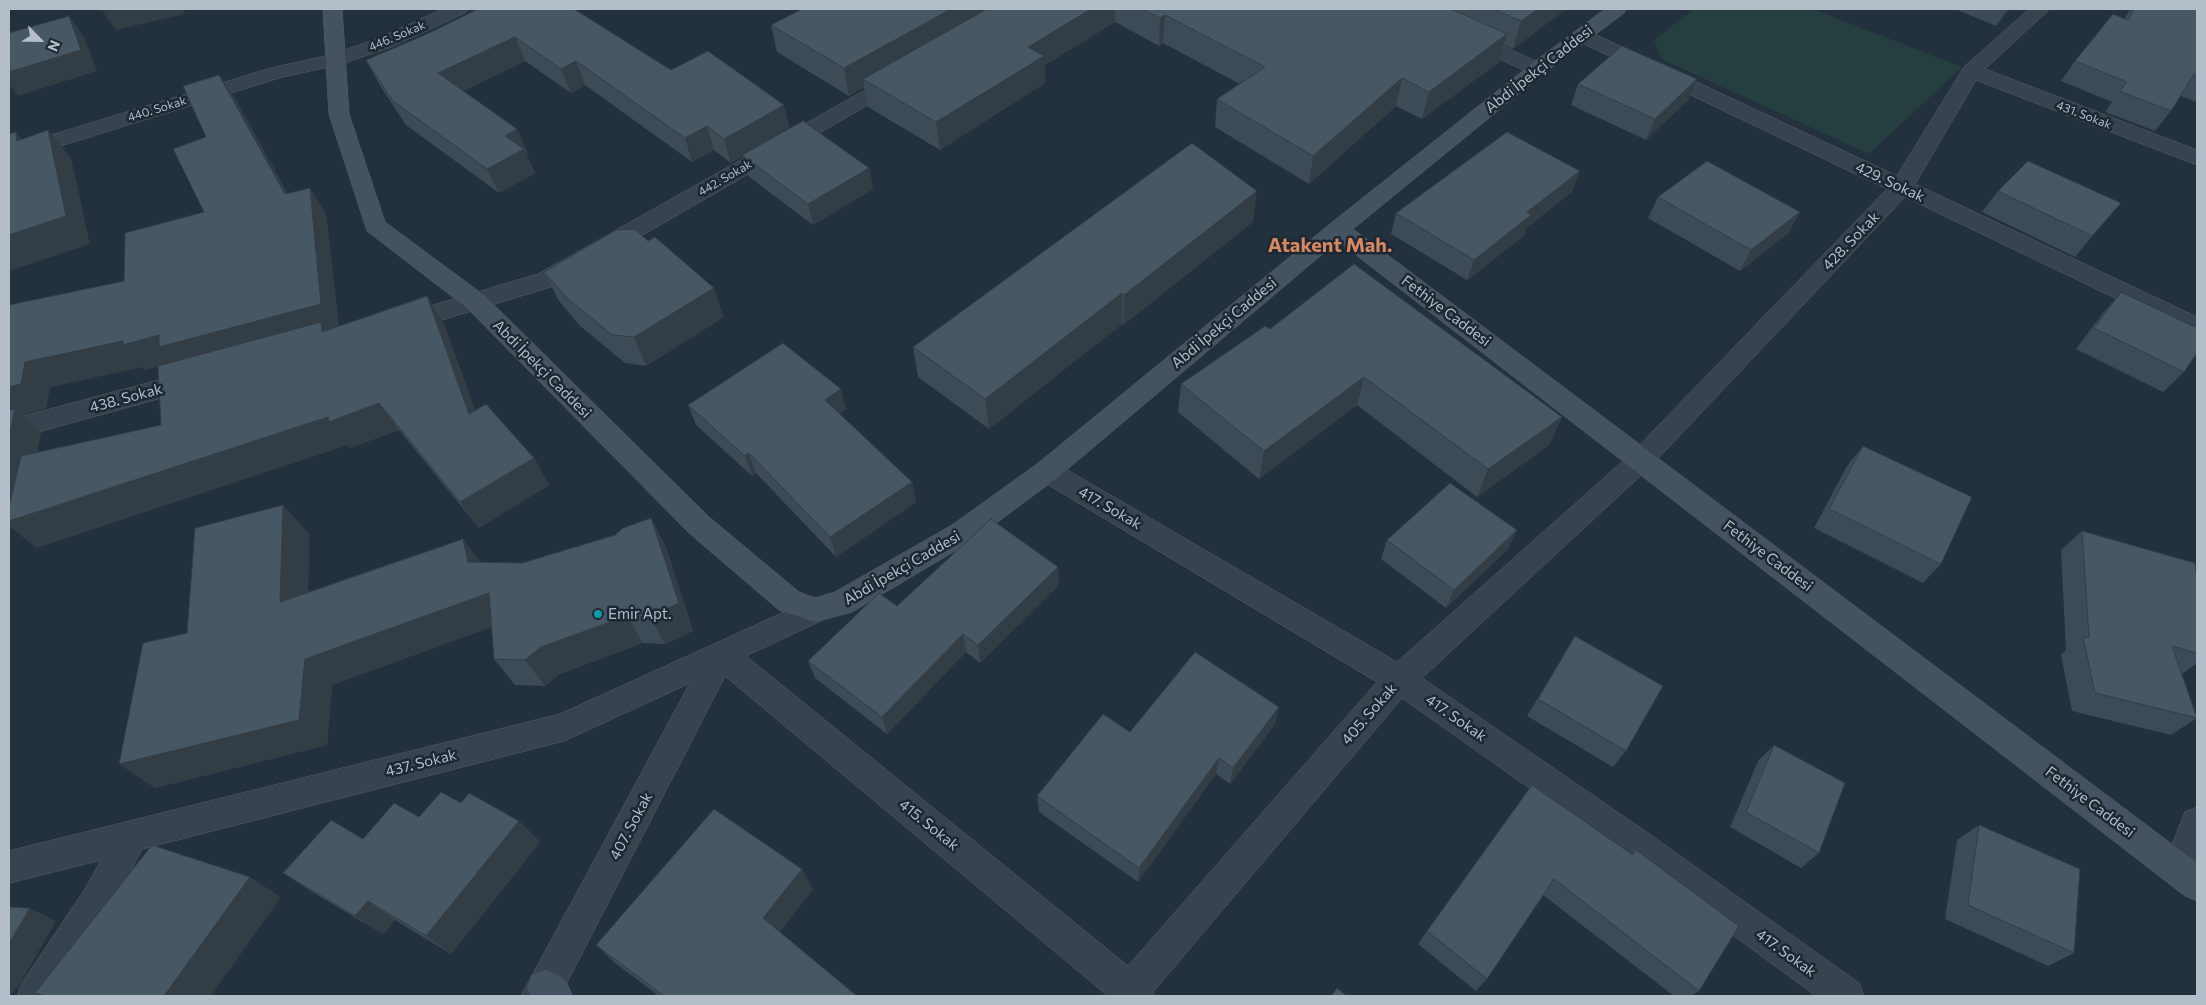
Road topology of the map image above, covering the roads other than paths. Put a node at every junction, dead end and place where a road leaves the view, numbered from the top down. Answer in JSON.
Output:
{"nodes":[{"id":1,"x":332,"y":9,"type":"edge"},
{"id":2,"x":458,"y":9,"type":"edge"},
{"id":3,"x":1407,"y":9,"type":"edge"},
{"id":4,"x":1617,"y":9,"type":"edge"},
{"id":5,"x":2040,"y":9,"type":"edge"},
{"id":6,"x":1583,"y":36,"type":"junction"},
{"id":7,"x":335,"y":60,"type":"junction"},
{"id":8,"x":920,"y":67,"type":"edge"},
{"id":9,"x":1538,"y":69,"type":"junction"},
{"id":10,"x":1971,"y":71,"type":"junction"},
{"id":11,"x":9,"y":155,"type":"edge"},
{"id":12,"x":2197,"y":158,"type":"edge"},
{"id":13,"x":1902,"y":188,"type":"junction"},
{"id":14,"x":1338,"y":229,"type":"junction"},
{"id":15,"x":476,"y":302,"type":"junction"},
{"id":16,"x":2197,"y":327,"type":"edge"},
{"id":17,"x":380,"y":328,"type":"edge"},
{"id":18,"x":219,"y":372,"type":"edge"},
{"id":19,"x":9,"y":430,"type":"edge"},
{"id":20,"x":1641,"y":460,"type":"junction"},
{"id":21,"x":1047,"y":471,"type":"junction"},
{"id":22,"x":815,"y":610,"type":"junction"},
{"id":23,"x":721,"y":654,"type":"junction"},
{"id":24,"x":1399,"y":679,"type":"junction"},
{"id":25,"x":2197,"y":824,"type":"edge"},
{"id":26,"x":131,"y":836,"type":"junction"},
{"id":27,"x":9,"y":867,"type":"edge"},
{"id":28,"x":2188,"y":877,"type":"edge"},
{"id":29,"x":546,"y":994,"type":"edge"},
{"id":30,"x":1131,"y":994,"type":"edge"},
{"id":31,"x":35,"y":996,"type":"edge"},
{"id":32,"x":1846,"y":996,"type":"edge"}],
"edges":[{"from":1,"to":7,"type":"street","name":"Abdi İpekçi Caddesi"},
{"from":2,"to":7,"type":"street","name":"446. Sokak"},
{"from":3,"to":9,"type":"street"},
{"from":4,"to":6,"type":"street","name":"Abdi İpekçi Caddesi"},
{"from":5,"to":10,"type":"street","name":"428. Sokak"},
{"from":6,"to":9,"type":"street","name":"Abdi İpekçi Caddesi"},
{"from":6,"to":13,"type":"street","name":"429. Sokak"},
{"from":7,"to":11,"type":"street","name":"440. Sokak"},
{"from":7,"to":15,"type":"street","name":"Abdi İpekçi Caddesi"},
{"from":8,"to":15,"type":"street","name":"442. Sokak"},
{"from":9,"to":14,"type":"street","name":"Abdi İpekçi Caddesi"},
{"from":10,"to":12,"type":"street","name":"431. Sokak"},
{"from":10,"to":13,"type":"street","name":"428. Sokak"},
{"from":13,"to":16,"type":"street","name":"429. Sokak"},
{"from":13,"to":20,"type":"street","name":"428. Sokak"},
{"from":14,"to":20,"type":"street","name":"Fethiye Caddesi"},
{"from":14,"to":21,"type":"street","name":"Abdi İpekçi Caddesi"},
{"from":15,"to":17,"type":"street"},
{"from":15,"to":22,"type":"street","name":"Abdi İpekçi Caddesi"},
{"from":18,"to":19,"type":"street","name":"438. Sokak"},
{"from":20,"to":24,"type":"street","name":"405. Sokak"},
{"from":20,"to":28,"type":"street","name":"Fethiye Caddesi"},
{"from":21,"to":22,"type":"street","name":"Abdi İpekçi Caddesi"},
{"from":21,"to":24,"type":"street","name":"417. Sokak"},
{"from":22,"to":23,"type":"street","name":"437. Sokak"},
{"from":23,"to":26,"type":"street","name":"437. Sokak"},
{"from":23,"to":29,"type":"street","name":"407. Sokak"},
{"from":23,"to":30,"type":"street","name":"415. Sokak"},
{"from":24,"to":30,"type":"street","name":"405. Sokak"},
{"from":24,"to":32,"type":"street","name":"417. Sokak"},
{"from":25,"to":28,"type":"street"},
{"from":26,"to":27,"type":"street","name":"437. Sokak"},
{"from":26,"to":31,"type":"street"}]}
